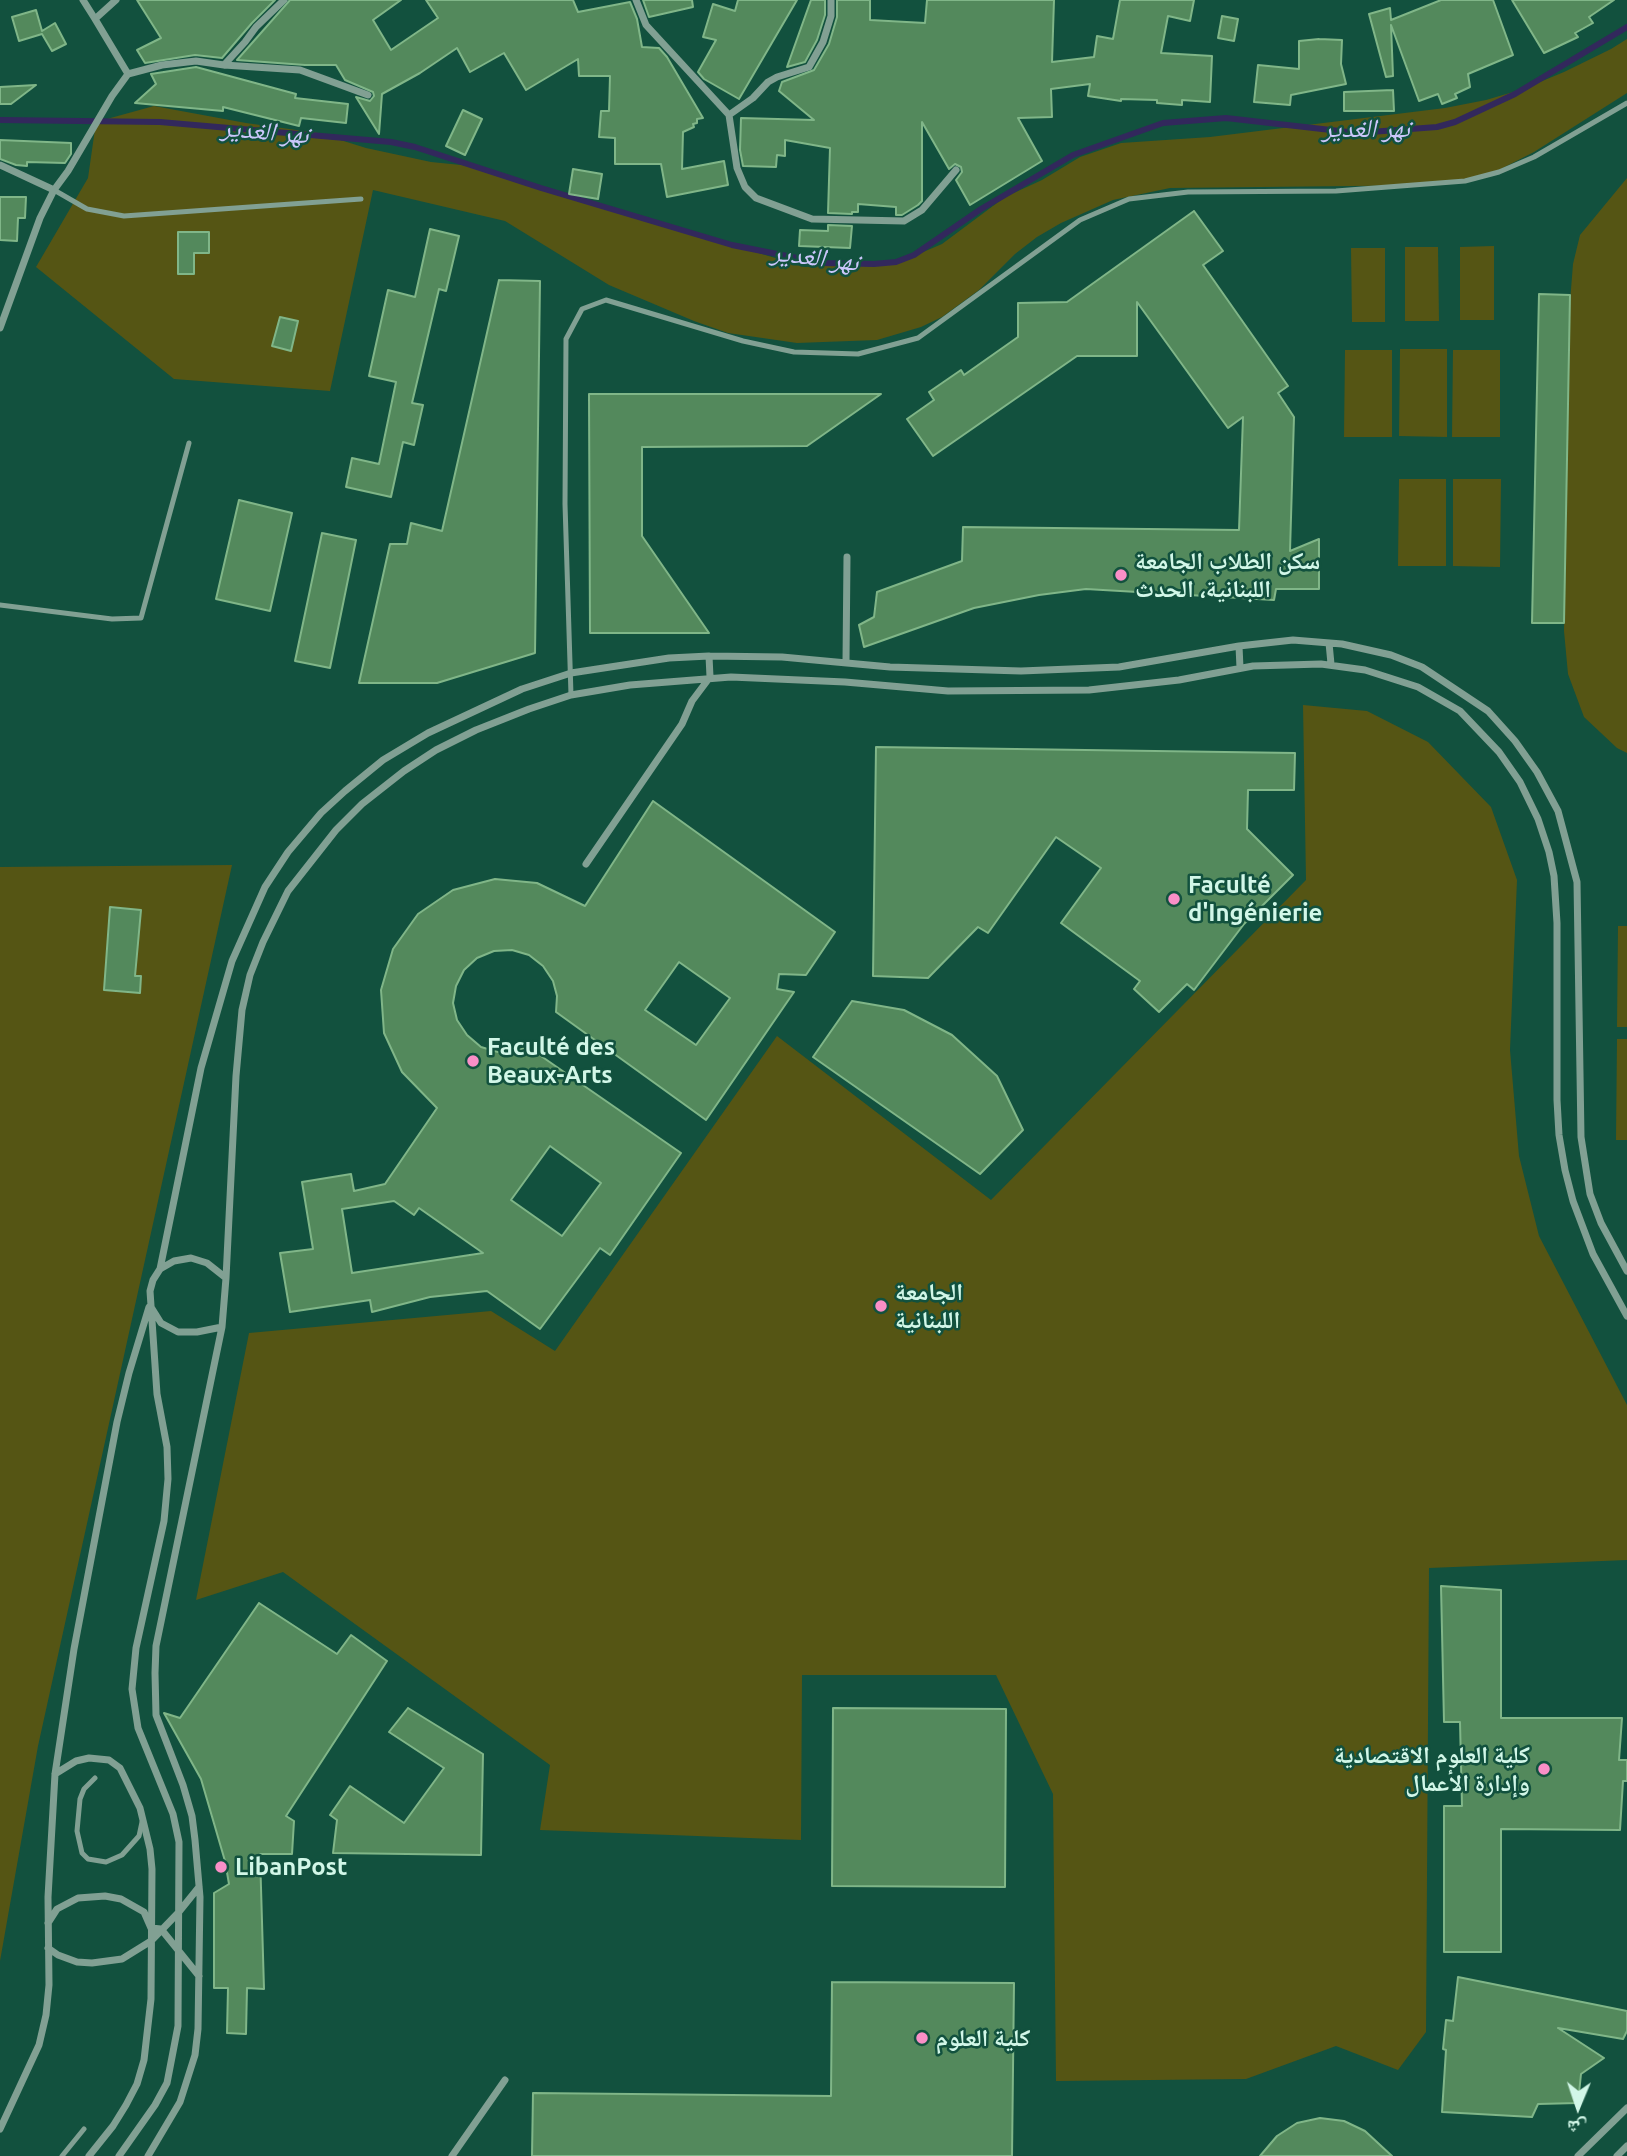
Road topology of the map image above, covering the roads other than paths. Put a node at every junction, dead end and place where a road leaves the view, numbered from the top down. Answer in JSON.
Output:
{"nodes":[{"id":1,"x":83,"y":0,"type":"edge"},
{"id":2,"x":116,"y":0,"type":"edge"},
{"id":3,"x":284,"y":0,"type":"edge"},
{"id":4,"x":636,"y":0,"type":"edge"},
{"id":5,"x":831,"y":0,"type":"edge"},
{"id":6,"x":95,"y":19,"type":"junction"},
{"id":7,"x":224,"y":65,"type":"junction"},
{"id":8,"x":128,"y":74,"type":"junction"},
{"id":9,"x":368,"y":94,"type":"dead end"},
{"id":10,"x":1627,"y":103,"type":"edge"},
{"id":11,"x":729,"y":115,"type":"junction"},
{"id":12,"x":0,"y":165,"type":"edge"},
{"id":13,"x":957,"y":170,"type":"dead end"},
{"id":14,"x":54,"y":190,"type":"junction"},
{"id":15,"x":361,"y":199,"type":"dead end"},
{"id":16,"x":0,"y":328,"type":"edge"},
{"id":17,"x":189,"y":443,"type":"dead end"},
{"id":18,"x":847,"y":557,"type":"dead end"},
{"id":19,"x":0,"y":605,"type":"edge"},
{"id":20,"x":1329,"y":643,"type":"junction"},
{"id":21,"x":1239,"y":646,"type":"junction"},
{"id":22,"x":709,"y":656,"type":"junction"},
{"id":23,"x":846,"y":661,"type":"junction"},
{"id":24,"x":1331,"y":664,"type":"junction"},
{"id":25,"x":1240,"y":668,"type":"junction"},
{"id":26,"x":571,"y":673,"type":"junction"},
{"id":27,"x":710,"y":677,"type":"junction"},
{"id":28,"x":571,"y":695,"type":"junction"},
{"id":29,"x":586,"y":864,"type":"dead end"},
{"id":30,"x":160,"y":1269,"type":"junction"},
{"id":31,"x":1627,"y":1271,"type":"edge"},
{"id":32,"x":226,"y":1278,"type":"junction"},
{"id":33,"x":151,"y":1305,"type":"junction"},
{"id":34,"x":1627,"y":1316,"type":"edge"},
{"id":35,"x":222,"y":1327,"type":"junction"},
{"id":36,"x":55,"y":1774,"type":"junction"},
{"id":37,"x":95,"y":1778,"type":"dead end"},
{"id":38,"x":143,"y":1819,"type":"junction"},
{"id":39,"x":199,"y":1887,"type":"junction"},
{"id":40,"x":178,"y":1913,"type":"junction"},
{"id":41,"x":47,"y":1924,"type":"junction"},
{"id":42,"x":151,"y":1928,"type":"junction"},
{"id":43,"x":161,"y":1929,"type":"junction"},
{"id":44,"x":151,"y":1941,"type":"junction"},
{"id":45,"x":48,"y":1948,"type":"junction"},
{"id":46,"x":178,"y":1951,"type":"junction"},
{"id":47,"x":199,"y":1977,"type":"junction"},
{"id":48,"x":505,"y":2080,"type":"dead end"},
{"id":49,"x":1627,"y":2108,"type":"edge"},
{"id":50,"x":0,"y":2129,"type":"edge"},
{"id":51,"x":84,"y":2129,"type":"dead end"},
{"id":52,"x":1627,"y":2146,"type":"edge"},
{"id":53,"x":62,"y":2156,"type":"edge"},
{"id":54,"x":89,"y":2156,"type":"edge"},
{"id":55,"x":118,"y":2156,"type":"edge"},
{"id":56,"x":148,"y":2156,"type":"edge"},
{"id":57,"x":452,"y":2156,"type":"edge"},
{"id":58,"x":1578,"y":2156,"type":"edge"},
{"id":59,"x":1617,"y":2156,"type":"edge"}],
"edges":[{"from":1,"to":6,"type":"street"},
{"from":2,"to":6,"type":"street"},
{"from":3,"to":7,"type":"street"},
{"from":4,"to":11,"type":"street"},
{"from":5,"to":11,"type":"street"},
{"from":6,"to":8,"type":"street"},
{"from":7,"to":8,"type":"street"},
{"from":7,"to":9,"type":"street"},
{"from":8,"to":14,"type":"street"},
{"from":10,"to":26,"type":"lane"},
{"from":11,"to":13,"type":"street"},
{"from":12,"to":14,"type":"street"},
{"from":14,"to":15,"type":"lane"},
{"from":14,"to":16,"type":"street"},
{"from":17,"to":19,"type":"lane"},
{"from":18,"to":23,"type":"street"},
{"from":20,"to":21,"type":"street"},
{"from":20,"to":24,"type":"street"},
{"from":20,"to":31,"type":"street"},
{"from":21,"to":23,"type":"street"},
{"from":21,"to":25,"type":"street"},
{"from":22,"to":23,"type":"street"},
{"from":22,"to":26,"type":"street"},
{"from":22,"to":27,"type":"street"},
{"from":24,"to":25,"type":"street"},
{"from":24,"to":34,"type":"street"},
{"from":25,"to":27,"type":"street"},
{"from":26,"to":28,"type":"lane"},
{"from":26,"to":30,"type":"street"},
{"from":27,"to":28,"type":"street"},
{"from":27,"to":29,"type":"street"},
{"from":28,"to":32,"type":"street"},
{"from":30,"to":32,"type":"street"},
{"from":30,"to":33,"type":"street"},
{"from":32,"to":35,"type":"street"},
{"from":33,"to":35,"type":"street"},
{"from":33,"to":36,"type":"street"},
{"from":33,"to":40,"type":"street"},
{"from":35,"to":39,"type":"street"},
{"from":36,"to":38,"type":"street"},
{"from":36,"to":41,"type":"street"},
{"from":37,"to":38,"type":"lane"},
{"from":38,"to":42,"type":"street"},
{"from":39,"to":40,"type":"street"},
{"from":39,"to":47,"type":"street"},
{"from":40,"to":43,"type":"street"},
{"from":40,"to":46,"type":"street"},
{"from":41,"to":42,"type":"street"},
{"from":41,"to":45,"type":"street"},
{"from":42,"to":43,"type":"street"},
{"from":42,"to":44,"type":"street"},
{"from":43,"to":44,"type":"street"},
{"from":43,"to":46,"type":"street"},
{"from":44,"to":45,"type":"street"},
{"from":44,"to":54,"type":"street"},
{"from":45,"to":50,"type":"street"},
{"from":46,"to":47,"type":"street"},
{"from":46,"to":55,"type":"street"},
{"from":47,"to":56,"type":"street"},
{"from":48,"to":57,"type":"street"},
{"from":49,"to":58,"type":"street"},
{"from":51,"to":53,"type":"lane"},
{"from":52,"to":59,"type":"street"}]}
